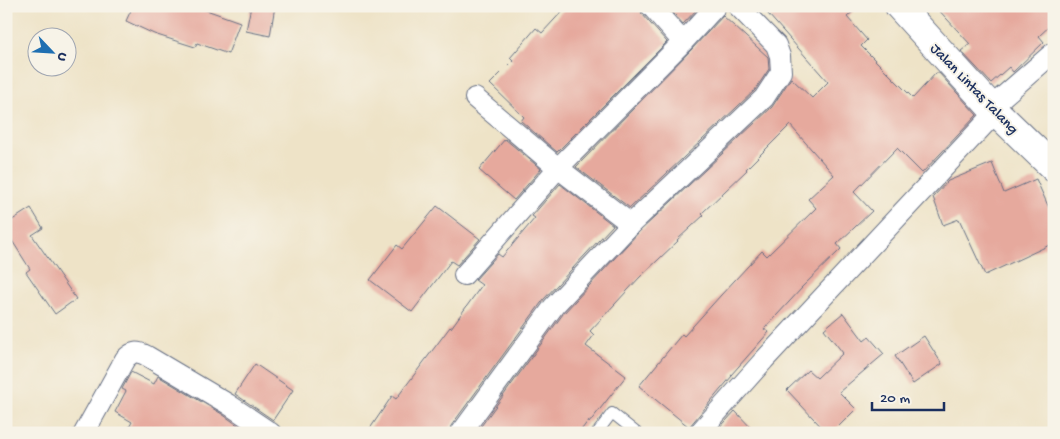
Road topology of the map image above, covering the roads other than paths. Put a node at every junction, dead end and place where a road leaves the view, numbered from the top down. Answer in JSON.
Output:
{"nodes":[{"id":1,"x":650,"y":6,"type":"edge"},
{"id":2,"x":716,"y":6,"type":"edge"},
{"id":3,"x":738,"y":6,"type":"edge"},
{"id":4,"x":899,"y":6,"type":"edge"},
{"id":5,"x":683,"y":42,"type":"junction"},
{"id":6,"x":1054,"y":52,"type":"edge"},
{"id":7,"x":475,"y":98,"type":"dead end"},
{"id":8,"x":994,"y":110,"type":"junction"},
{"id":9,"x":558,"y":168,"type":"junction"},
{"id":10,"x":1054,"y":168,"type":"edge"},
{"id":11,"x":630,"y":224,"type":"junction"},
{"id":12,"x":464,"y":275,"type":"dead end"},
{"id":13,"x":89,"y":431,"type":"edge"},
{"id":14,"x":271,"y":433,"type":"edge"},
{"id":15,"x":461,"y":433,"type":"edge"},
{"id":16,"x":597,"y":433,"type":"edge"},
{"id":17,"x":637,"y":433,"type":"edge"},
{"id":18,"x":699,"y":433,"type":"edge"}],
"edges":[{"from":1,"to":5,"type":"street"},
{"from":2,"to":5,"type":"street"},
{"from":3,"to":11,"type":"street"},
{"from":4,"to":8,"type":"street","name":"Jalan Lintas Talang"},
{"from":5,"to":9,"type":"street"},
{"from":6,"to":8,"type":"street"},
{"from":7,"to":9,"type":"street"},
{"from":8,"to":10,"type":"street","name":"Jalan Lintas Talang"},
{"from":8,"to":18,"type":"street"},
{"from":9,"to":11,"type":"street"},
{"from":9,"to":12,"type":"street"},
{"from":11,"to":15,"type":"street"},
{"from":13,"to":14,"type":"street"},
{"from":16,"to":17,"type":"lane"}]}
